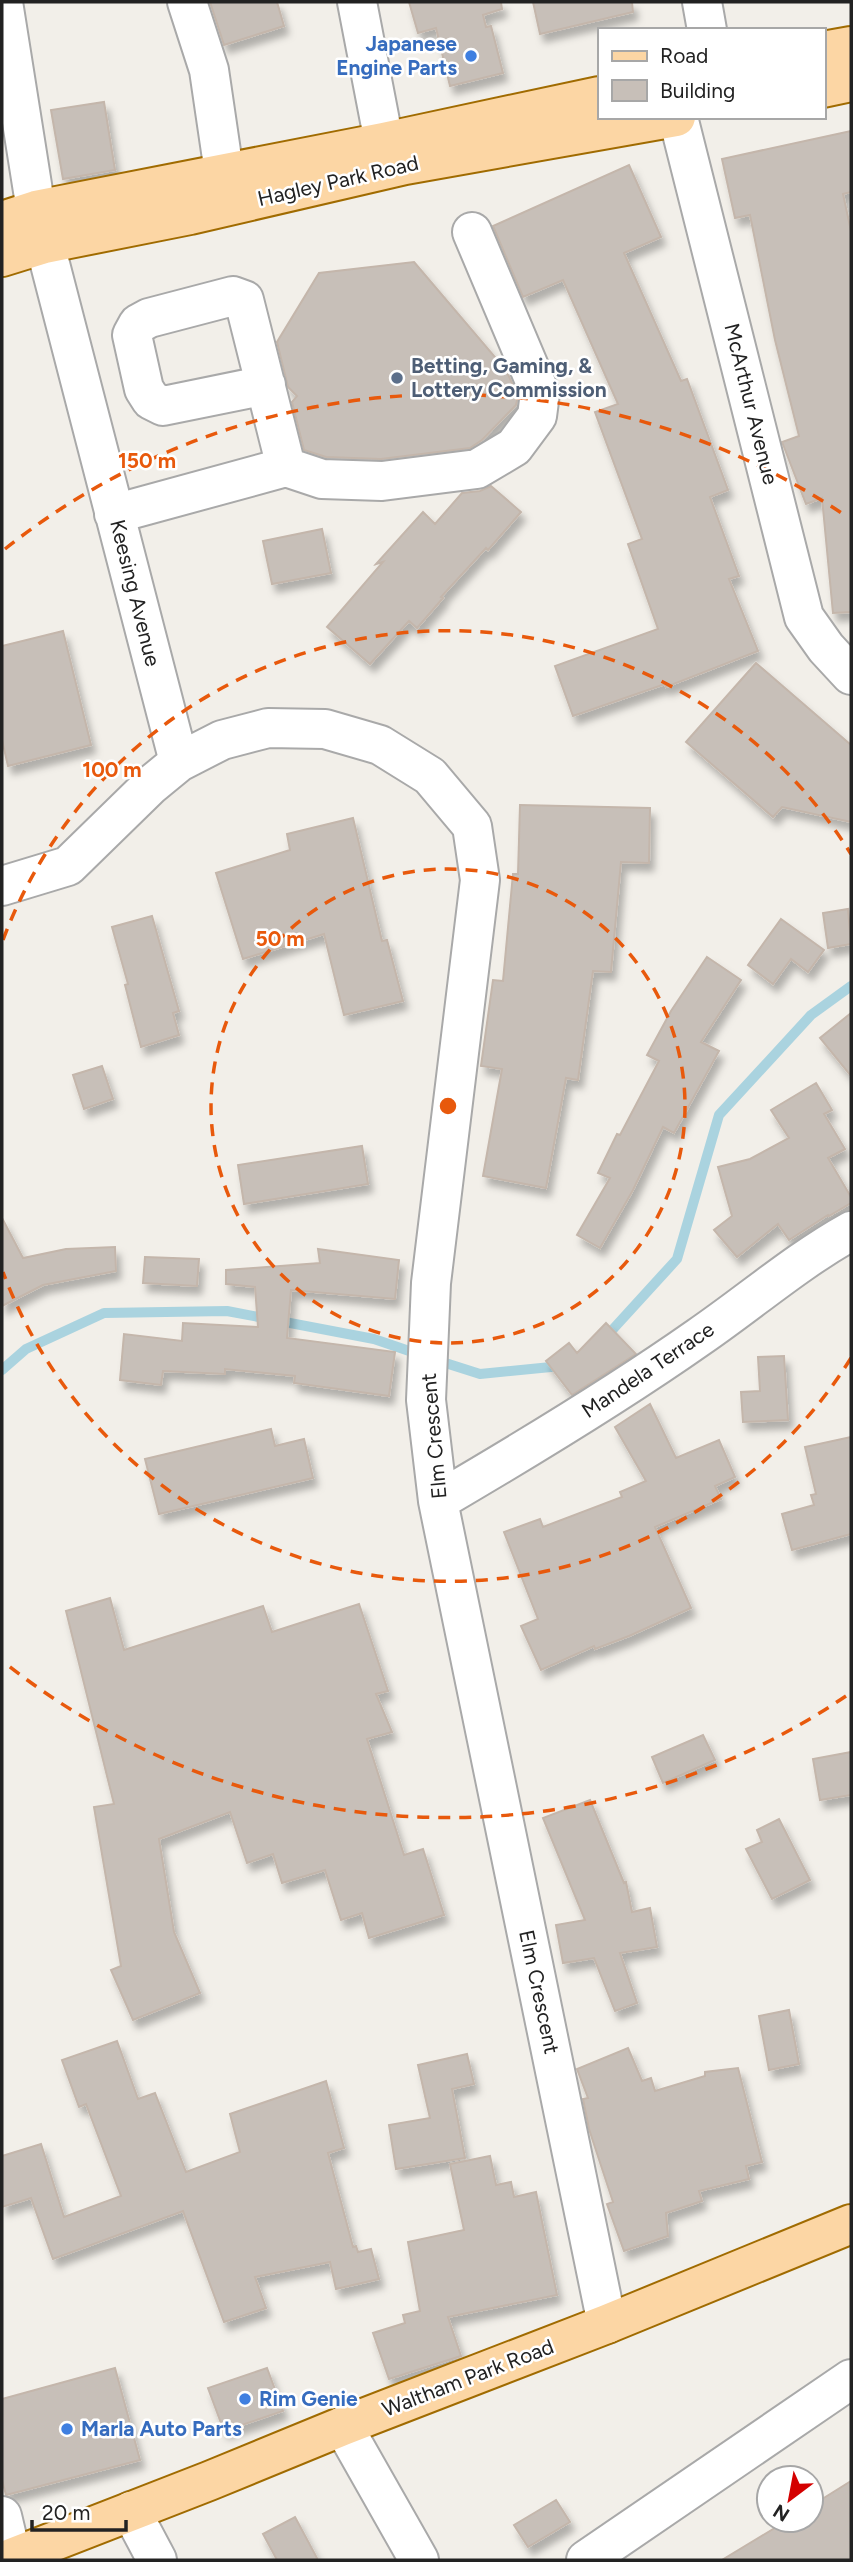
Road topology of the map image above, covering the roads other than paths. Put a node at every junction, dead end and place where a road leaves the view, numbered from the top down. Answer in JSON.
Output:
{"nodes":[{"id":1,"x":3,"y":2,"type":"edge"},
{"id":2,"x":187,"y":2,"type":"edge"},
{"id":3,"x":357,"y":2,"type":"edge"},
{"id":4,"x":702,"y":2,"type":"edge"},
{"id":5,"x":707,"y":28,"type":"edge"},
{"id":6,"x":851,"y":46,"type":"edge"},
{"id":7,"x":825,"y":51,"type":"edge"},
{"id":8,"x":851,"y":82,"type":"edge"},
{"id":9,"x":825,"y":88,"type":"edge"},
{"id":10,"x":598,"y":96,"type":"edge"},
{"id":11,"x":666,"y":119,"type":"edge"},
{"id":12,"x":678,"y":119,"type":"edge"},
{"id":13,"x":384,"y":142,"type":"junction"},
{"id":14,"x":224,"y":172,"type":"junction"},
{"id":15,"x":27,"y":225,"type":"edge"},
{"id":16,"x":472,"y":232,"type":"dead end"},
{"id":17,"x":2,"y":257,"type":"edge"},
{"id":18,"x":266,"y":385,"type":"dead end"},
{"id":19,"x":286,"y":467,"type":"junction"},
{"id":20,"x":114,"y":514,"type":"junction"},
{"id":21,"x":851,"y":675,"type":"edge"},
{"id":22,"x":179,"y":762,"type":"junction"},
{"id":23,"x":2,"y":886,"type":"edge"},
{"id":24,"x":851,"y":1231,"type":"edge"},
{"id":25,"x":438,"y":1502,"type":"junction"},
{"id":26,"x":851,"y":2224,"type":"edge"},
{"id":27,"x":607,"y":2324,"type":"junction"},
{"id":28,"x":851,"y":2379,"type":"edge"},
{"id":29,"x":342,"y":2426,"type":"junction"},
{"id":30,"x":131,"y":2511,"type":"junction"},
{"id":31,"x":2,"y":2516,"type":"edge"},
{"id":32,"x":9,"y":2559,"type":"edge"},
{"id":33,"x":157,"y":2560,"type":"edge"},
{"id":34,"x":419,"y":2560,"type":"edge"},
{"id":35,"x":586,"y":2560,"type":"edge"}],
"edges":[{"from":1,"to":15,"type":"street","name":"Keesing Avenue"},
{"from":2,"to":14,"type":"street"},
{"from":3,"to":13,"type":"street"},
{"from":4,"to":5,"type":"street"},
{"from":6,"to":7,"type":"main road"},
{"from":8,"to":9,"type":"main road"},
{"from":10,"to":13,"type":"main road","name":"Hagley Park Road"},
{"from":11,"to":15,"type":"main road","name":"Hagley Park Road"},
{"from":12,"to":21,"type":"street","name":"McArthur Avenue"},
{"from":13,"to":14,"type":"main road","name":"Hagley Park Road"},
{"from":14,"to":15,"type":"main road","name":"Hagley Park Road"},
{"from":15,"to":17,"type":"main road","name":"Hagley Park Road"},
{"from":15,"to":20,"type":"street","name":"Keesing Avenue"},
{"from":16,"to":19,"type":"street"},
{"from":18,"to":19,"type":"street"},
{"from":19,"to":20,"type":"street"},
{"from":20,"to":22,"type":"street","name":"Keesing Avenue"},
{"from":22,"to":23,"type":"street"},
{"from":22,"to":25,"type":"street","name":"Elm Crescent"},
{"from":24,"to":25,"type":"street","name":"Mandela Terrace"},
{"from":25,"to":27,"type":"street","name":"Elm Crescent"},
{"from":26,"to":27,"type":"main road","name":"Waltham Park Road"},
{"from":27,"to":29,"type":"main road","name":"Waltham Park Road"},
{"from":28,"to":35,"type":"street"},
{"from":29,"to":30,"type":"main road","name":"Waltham Park Road"},
{"from":29,"to":34,"type":"street"},
{"from":30,"to":32,"type":"main road","name":"Waltham Park Road"},
{"from":30,"to":33,"type":"street"},
{"from":31,"to":32,"type":"street"}]}
